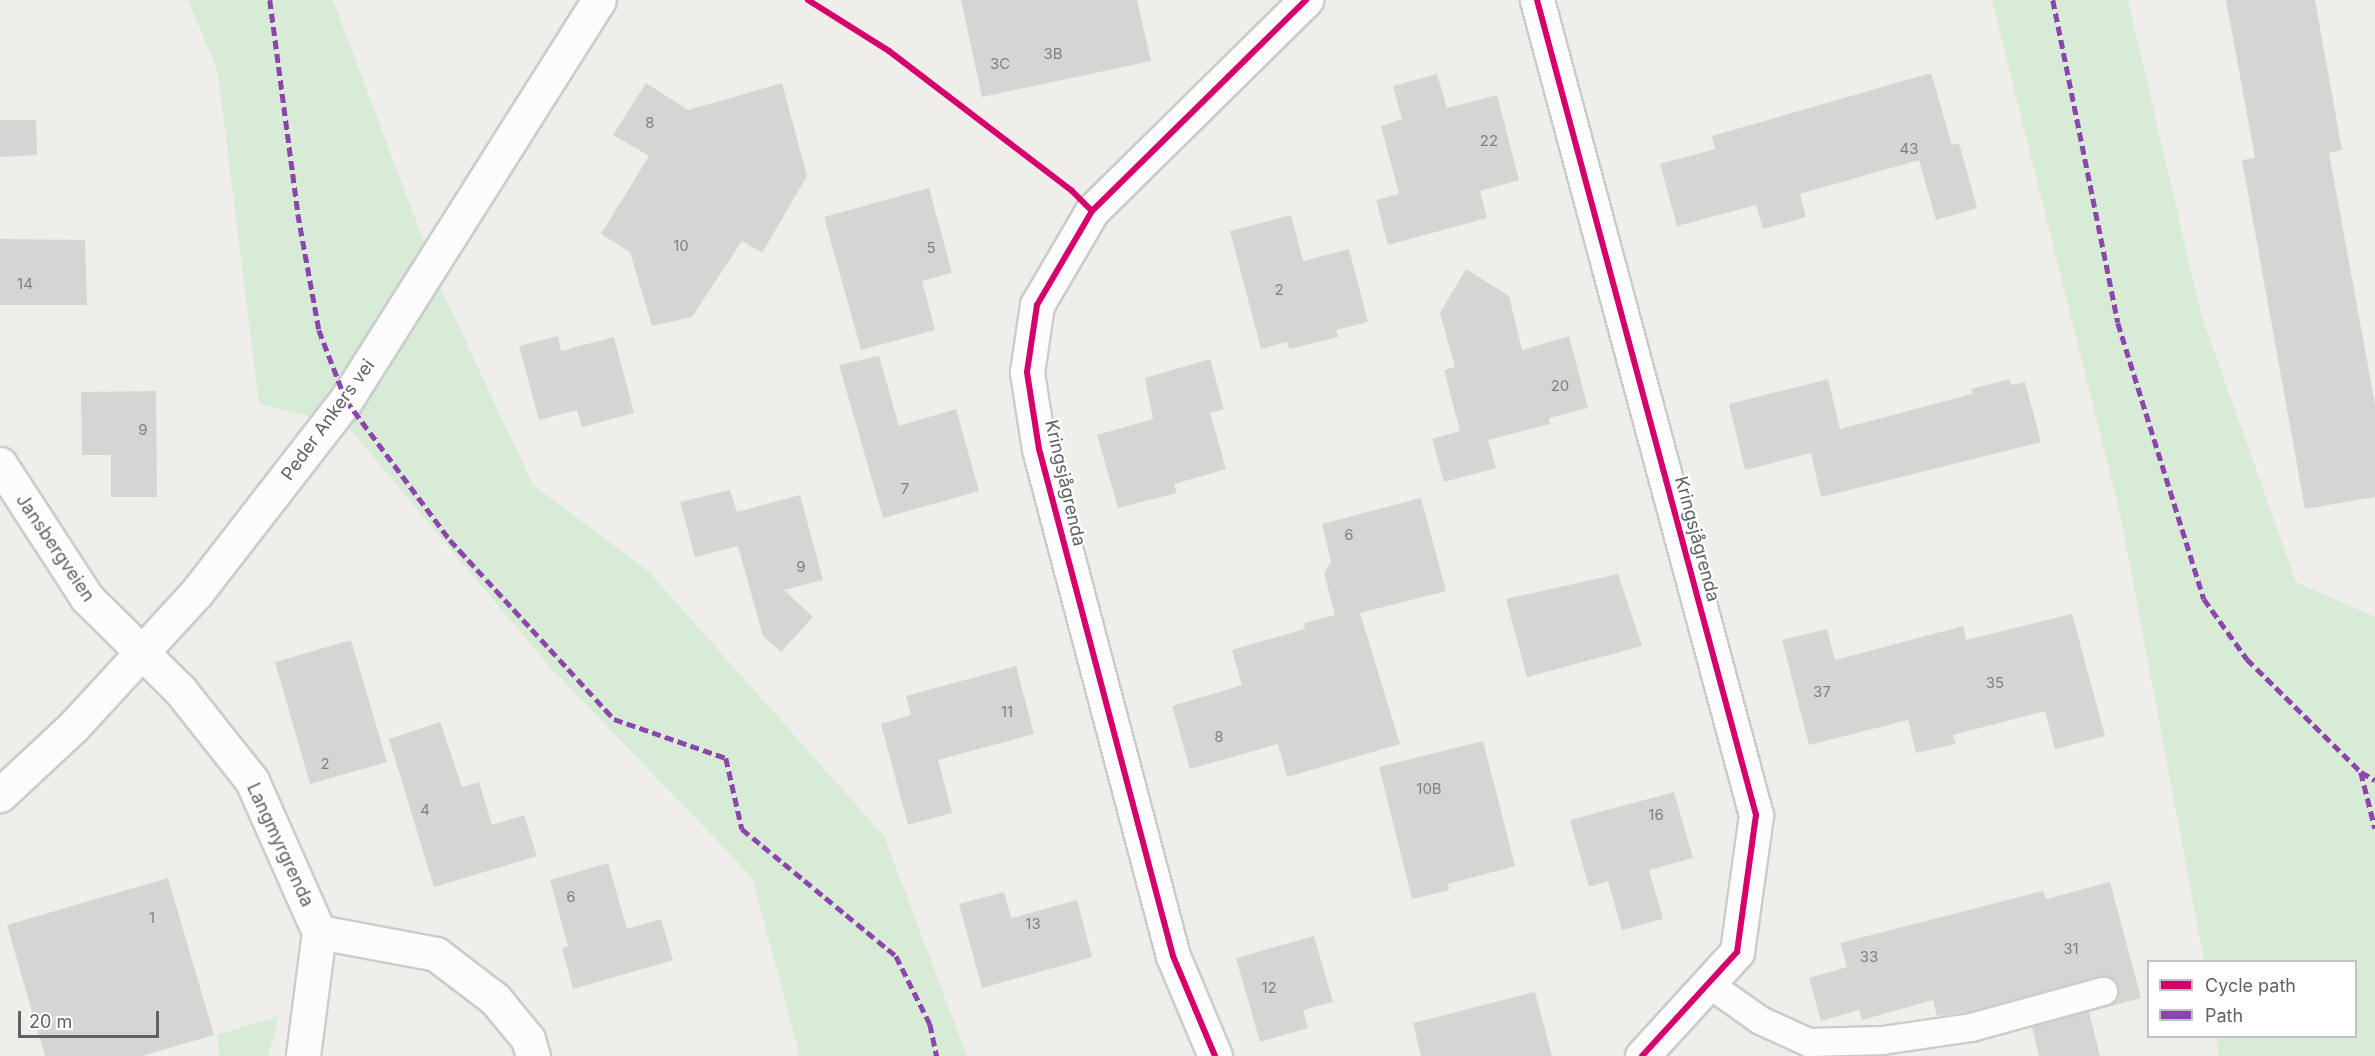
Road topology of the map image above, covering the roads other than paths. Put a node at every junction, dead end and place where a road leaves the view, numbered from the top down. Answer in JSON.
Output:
{"nodes":[{"id":1,"x":599,"y":0,"type":"edge"},
{"id":2,"x":1306,"y":0,"type":"edge"},
{"id":3,"x":1537,"y":0,"type":"edge"},
{"id":4,"x":0,"y":464,"type":"edge"},
{"id":5,"x":140,"y":653,"type":"junction"},
{"id":6,"x":0,"y":795,"type":"edge"},
{"id":7,"x":320,"y":932,"type":"junction"},
{"id":8,"x":1709,"y":984,"type":"junction"},
{"id":9,"x":2103,"y":991,"type":"dead end"},
{"id":10,"x":303,"y":1056,"type":"edge"},
{"id":11,"x":533,"y":1056,"type":"edge"},
{"id":12,"x":1215,"y":1056,"type":"edge"},
{"id":13,"x":1642,"y":1056,"type":"edge"}],
"edges":[{"from":1,"to":5,"type":"street","name":"Peder Ankers vei"},
{"from":2,"to":12,"type":"street","name":"Kringsjågrenda"},
{"from":3,"to":8,"type":"street","name":"Kringsjågrenda"},
{"from":4,"to":5,"type":"street","name":"Jansbergveien"},
{"from":5,"to":6,"type":"street","name":"Peder Ankers vei"},
{"from":5,"to":7,"type":"street","name":"Langmyrgrenda"},
{"from":7,"to":10,"type":"street"},
{"from":7,"to":11,"type":"street"},
{"from":8,"to":9,"type":"lane"},
{"from":8,"to":13,"type":"street","name":"Kringsjågrenda"}]}
